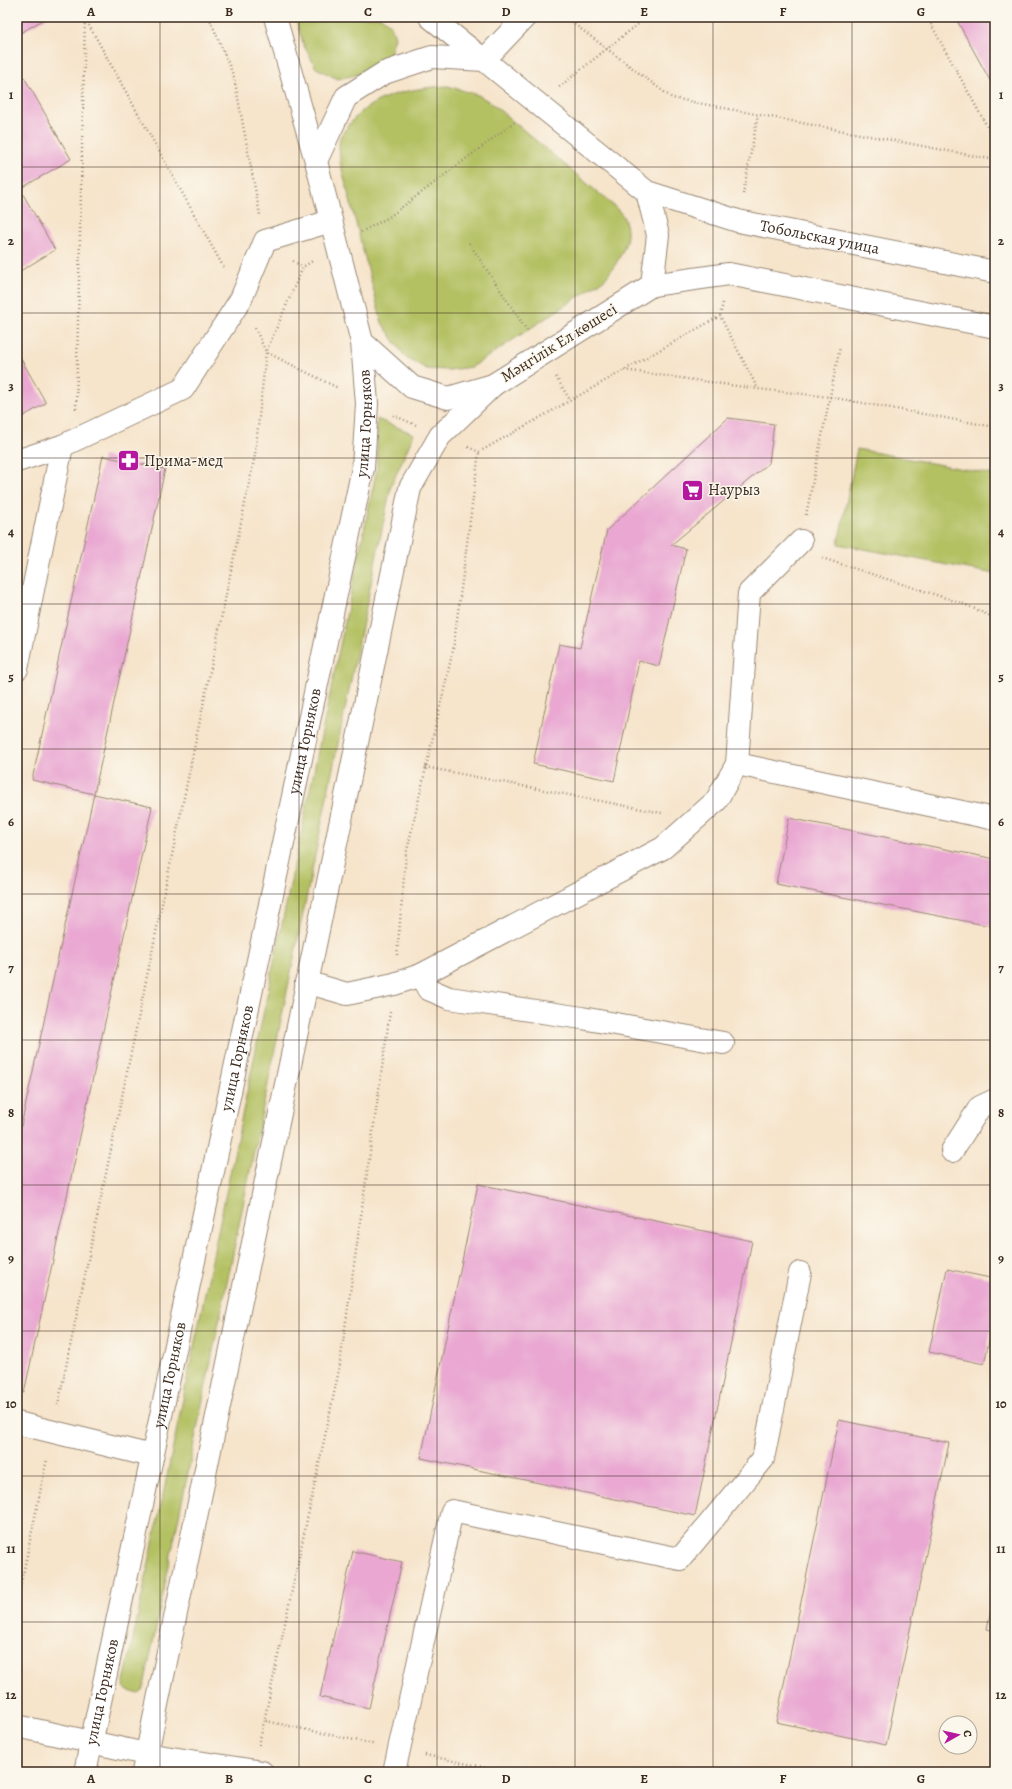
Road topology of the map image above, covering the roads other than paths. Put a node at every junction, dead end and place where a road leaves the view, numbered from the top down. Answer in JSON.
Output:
{"nodes":[{"id":1,"x":275,"y":17,"type":"edge"},
{"id":2,"x":430,"y":17,"type":"edge"},
{"id":3,"x":525,"y":17,"type":"edge"},
{"id":4,"x":484,"y":60,"type":"junction"},
{"id":5,"x":316,"y":161,"type":"junction"},
{"id":6,"x":647,"y":192,"type":"junction"},
{"id":7,"x":331,"y":221,"type":"junction"},
{"id":8,"x":995,"y":272,"type":"edge"},
{"id":9,"x":652,"y":285,"type":"junction"},
{"id":10,"x":995,"y":327,"type":"edge"},
{"id":11,"x":362,"y":342,"type":"junction"},
{"id":12,"x":493,"y":384,"type":"junction"},
{"id":13,"x":69,"y":443,"type":"junction"},
{"id":14,"x":17,"y":460,"type":"edge"},
{"id":15,"x":801,"y":541,"type":"road end"},
{"id":16,"x":17,"y":669,"type":"edge"},
{"id":17,"x":737,"y":764,"type":"junction"},
{"id":18,"x":995,"y":819,"type":"edge"},
{"id":19,"x":421,"y":975,"type":"junction"},
{"id":20,"x":306,"y":982,"type":"junction"},
{"id":21,"x":723,"y":1043,"type":"dead end"},
{"id":22,"x":995,"y":1100,"type":"edge"},
{"id":23,"x":952,"y":1151,"type":"dead end"},
{"id":24,"x":800,"y":1273,"type":"dead end"},
{"id":25,"x":17,"y":1423,"type":"edge"},
{"id":26,"x":152,"y":1456,"type":"junction"},
{"id":27,"x":17,"y":1726,"type":"edge"},
{"id":28,"x":91,"y":1742,"type":"junction"},
{"id":29,"x":144,"y":1763,"type":"edge"},
{"id":30,"x":85,"y":1772,"type":"edge"},
{"id":31,"x":262,"y":1772,"type":"edge"},
{"id":32,"x":394,"y":1772,"type":"edge"}],
"edges":[{"from":1,"to":5,"type":"street"},
{"from":2,"to":4,"type":"street"},
{"from":3,"to":4,"type":"street"},
{"from":4,"to":5,"type":"street"},
{"from":4,"to":6,"type":"street"},
{"from":5,"to":7,"type":"street"},
{"from":6,"to":8,"type":"street","name":"Тобольская улица"},
{"from":6,"to":9,"type":"street"},
{"from":7,"to":11,"type":"street"},
{"from":7,"to":13,"type":"street"},
{"from":9,"to":10,"type":"street"},
{"from":9,"to":12,"type":"street","name":"Мәңгілік Ел көшесі"},
{"from":11,"to":12,"type":"street","name":"Мәңгілік Ел көшесі"},
{"from":11,"to":26,"type":"street","name":"улица Горняков"},
{"from":12,"to":20,"type":"street"},
{"from":13,"to":14,"type":"street"},
{"from":13,"to":16,"type":"street"},
{"from":15,"to":17,"type":"street"},
{"from":17,"to":18,"type":"street"},
{"from":17,"to":19,"type":"street"},
{"from":19,"to":20,"type":"street"},
{"from":19,"to":21,"type":"street"},
{"from":20,"to":29,"type":"street"},
{"from":22,"to":23,"type":"street"},
{"from":24,"to":32,"type":"street"},
{"from":25,"to":26,"type":"street"},
{"from":26,"to":28,"type":"street","name":"улица Горняков"},
{"from":27,"to":28,"type":"street"},
{"from":28,"to":29,"type":"street"},
{"from":28,"to":30,"type":"street","name":"улица Горняков"},
{"from":29,"to":31,"type":"street"}]}
